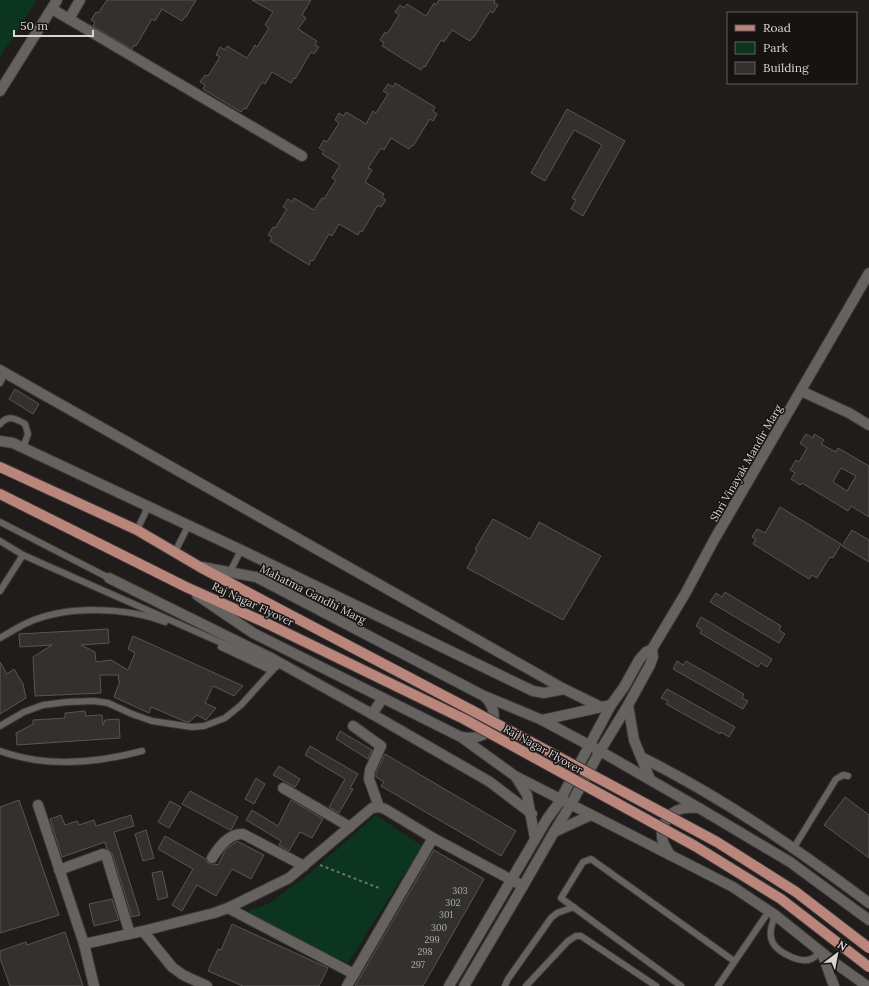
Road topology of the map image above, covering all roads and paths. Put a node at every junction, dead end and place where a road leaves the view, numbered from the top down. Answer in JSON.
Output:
{"nodes":[{"id":1,"x":80,"y":0,"type":"edge"},
{"id":2,"x":54,"y":4,"type":"edge"},
{"id":3,"x":69,"y":19,"type":"junction"},
{"id":4,"x":0,"y":91,"type":"edge"},
{"id":5,"x":302,"y":156,"type":"dead end"},
{"id":6,"x":869,"y":273,"type":"edge"},
{"id":7,"x":3,"y":371,"type":"edge"},
{"id":8,"x":0,"y":383,"type":"edge"},
{"id":9,"x":801,"y":391,"type":"junction"},
{"id":10,"x":0,"y":424,"type":"edge"},
{"id":11,"x":869,"y":425,"type":"edge"},
{"id":12,"x":0,"y":441,"type":"edge"},
{"id":13,"x":22,"y":448,"type":"junction"},
{"id":14,"x":0,"y":467,"type":"edge"},
{"id":15,"x":0,"y":494,"type":"edge"},
{"id":16,"x":148,"y":507,"type":"junction"},
{"id":17,"x":0,"y":522,"type":"edge"},
{"id":18,"x":188,"y":526,"type":"junction"},
{"id":19,"x":137,"y":530,"type":"junction"},
{"id":20,"x":0,"y":541,"type":"edge"},
{"id":21,"x":241,"y":550,"type":"junction"},
{"id":22,"x":175,"y":552,"type":"junction"},
{"id":23,"x":23,"y":554,"type":"junction"},
{"id":24,"x":200,"y":567,"type":"junction"},
{"id":25,"x":230,"y":572,"type":"junction"},
{"id":26,"x":109,"y":578,"type":"joint"},
{"id":27,"x":186,"y":587,"type":"junction"},
{"id":28,"x":0,"y":590,"type":"edge"},
{"id":29,"x":0,"y":638,"type":"edge"},
{"id":30,"x":652,"y":649,"type":"junction"},
{"id":31,"x":276,"y":667,"type":"junction"},
{"id":32,"x":564,"y":689,"type":"junction"},
{"id":33,"x":482,"y":695,"type":"junction"},
{"id":34,"x":383,"y":698,"type":"junction"},
{"id":35,"x":611,"y":705,"type":"junction"},
{"id":36,"x":628,"y":705,"type":"junction"},
{"id":37,"x":601,"y":707,"type":"junction"},
{"id":38,"x":372,"y":714,"type":"junction"},
{"id":39,"x":542,"y":720,"type":"junction"},
{"id":40,"x":0,"y":726,"type":"edge"},
{"id":41,"x":353,"y":726,"type":"dead end"},
{"id":42,"x":460,"y":737,"type":"junction"},
{"id":43,"x":589,"y":746,"type":"junction"},
{"id":44,"x":0,"y":751,"type":"edge"},
{"id":45,"x":600,"y":751,"type":"junction"},
{"id":46,"x":142,"y":752,"type":"dead end"},
{"id":47,"x":641,"y":758,"type":"junction"},
{"id":48,"x":515,"y":776,"type":"junction"},
{"id":49,"x":848,"y":776,"type":"dead end"},
{"id":50,"x":650,"y":779,"type":"junction"},
{"id":51,"x":283,"y":788,"type":"dead end"},
{"id":52,"x":560,"y":799,"type":"junction"},
{"id":53,"x":571,"y":804,"type":"junction"},
{"id":54,"x":38,"y":805,"type":"dead end"},
{"id":55,"x":379,"y":807,"type":"junction"},
{"id":56,"x":699,"y":808,"type":"junction"},
{"id":57,"x":532,"y":814,"type":"junction"},
{"id":58,"x":591,"y":815,"type":"junction"},
{"id":59,"x":350,"y":827,"type":"junction"},
{"id":60,"x":554,"y":832,"type":"junction"},
{"id":61,"x":433,"y":838,"type":"junction"},
{"id":62,"x":535,"y":839,"type":"junction"},
{"id":63,"x":793,"y":849,"type":"junction"},
{"id":64,"x":670,"y":855,"type":"junction"},
{"id":65,"x":212,"y":858,"type":"dead end"},
{"id":66,"x":307,"y":863,"type":"junction"},
{"id":67,"x":59,"y":870,"type":"junction"},
{"id":68,"x":512,"y":881,"type":"junction"},
{"id":69,"x":523,"y":886,"type":"junction"},
{"id":70,"x":378,"y":888,"type":"dead end"},
{"id":71,"x":869,"y":903,"type":"edge"},
{"id":72,"x":574,"y":907,"type":"junction"},
{"id":73,"x":228,"y":908,"type":"junction"},
{"id":74,"x":772,"y":913,"type":"junction"},
{"id":75,"x":869,"y":920,"type":"edge"},
{"id":76,"x":143,"y":931,"type":"junction"},
{"id":77,"x":130,"y":934,"type":"junction"},
{"id":78,"x":84,"y":944,"type":"junction"},
{"id":79,"x":869,"y":948,"type":"edge"},
{"id":80,"x":821,"y":952,"type":"junction"},
{"id":81,"x":734,"y":961,"type":"junction"},
{"id":82,"x":869,"y":967,"type":"edge"},
{"id":83,"x":354,"y":974,"type":"junction"},
{"id":84,"x":94,"y":986,"type":"edge"},
{"id":85,"x":207,"y":986,"type":"edge"},
{"id":86,"x":347,"y":986,"type":"edge"},
{"id":87,"x":450,"y":986,"type":"edge"},
{"id":88,"x":464,"y":986,"type":"edge"},
{"id":89,"x":505,"y":986,"type":"edge"},
{"id":90,"x":526,"y":986,"type":"edge"},
{"id":91,"x":656,"y":986,"type":"edge"},
{"id":92,"x":680,"y":986,"type":"edge"},
{"id":93,"x":718,"y":986,"type":"edge"},
{"id":94,"x":834,"y":986,"type":"edge"},
{"id":95,"x":867,"y":986,"type":"edge"}],
"edges":[{"from":1,"to":3,"type":"street"},
{"from":2,"to":3,"type":"street"},
{"from":2,"to":4,"type":"street"},
{"from":3,"to":5,"type":"street"},
{"from":6,"to":9,"type":"street","name":"Shri Vinayak Mandir Marg"},
{"from":7,"to":8,"type":"lane"},
{"from":7,"to":32,"type":"street"},
{"from":9,"to":11,"type":"street"},
{"from":9,"to":30,"type":"street","name":"Shri Vinayak Mandir Marg"},
{"from":10,"to":13,"type":"lane"},
{"from":12,"to":13,"type":"street"},
{"from":13,"to":16,"type":"street"},
{"from":14,"to":19,"type":"main road","name":"Mahatma Gandhi Marg"},
{"from":15,"to":27,"type":"main road"},
{"from":16,"to":18,"type":"street"},
{"from":16,"to":19,"type":"lane"},
{"from":17,"to":26,"type":"lane"},
{"from":18,"to":21,"type":"street"},
{"from":18,"to":22,"type":"lane"},
{"from":19,"to":22,"type":"main road","name":"Mahatma Gandhi Marg"},
{"from":20,"to":23,"type":"lane"},
{"from":21,"to":25,"type":"lane"},
{"from":21,"to":32,"type":"street"},
{"from":22,"to":24,"type":"main road","name":"Mahatma Gandhi Marg"},
{"from":23,"to":28,"type":"lane"},
{"from":23,"to":31,"type":"lane"},
{"from":24,"to":25,"type":"street","name":"Mahatma Gandhi Marg"},
{"from":24,"to":79,"type":"main road","name":"Raj Nagar Flyover","bridge":true},
{"from":25,"to":33,"type":"street","name":"Mahatma Gandhi Marg"},
{"from":26,"to":31,"type":"street"},
{"from":27,"to":34,"type":"street"},
{"from":27,"to":82,"type":"main road","name":"Raj Nagar Flyover","bridge":true},
{"from":29,"to":31,"type":"lane"},
{"from":30,"to":35,"type":"street","name":"Shri Vinayak Mandir Marg"},
{"from":30,"to":36,"type":"street"},
{"from":31,"to":38,"type":"street"},
{"from":31,"to":40,"type":"lane"},
{"from":32,"to":37,"type":"street"},
{"from":33,"to":39,"type":"street","name":"Mahatma Gandhi Marg"},
{"from":33,"to":42,"type":"street"},
{"from":34,"to":38,"type":"street"},
{"from":34,"to":42,"type":"street"},
{"from":35,"to":37,"type":"street"},
{"from":35,"to":43,"type":"street"},
{"from":36,"to":45,"type":"street"},
{"from":36,"to":47,"type":"street"},
{"from":37,"to":39,"type":"street"},
{"from":38,"to":57,"type":"street"},
{"from":39,"to":43,"type":"street","name":"Mahatma Gandhi Marg"},
{"from":41,"to":55,"type":"street"},
{"from":42,"to":48,"type":"street"},
{"from":43,"to":45,"type":"street","name":"Mahatma Gandhi Marg"},
{"from":43,"to":52,"type":"street"},
{"from":44,"to":46,"type":"lane"},
{"from":45,"to":50,"type":"street","name":"Mahatma Gandhi Marg"},
{"from":45,"to":53,"type":"street"},
{"from":47,"to":50,"type":"street"},
{"from":47,"to":63,"type":"street"},
{"from":48,"to":52,"type":"street"},
{"from":48,"to":57,"type":"street"},
{"from":49,"to":63,"type":"lane"},
{"from":50,"to":56,"type":"street","name":"Mahatma Gandhi Marg"},
{"from":51,"to":59,"type":"street"},
{"from":52,"to":53,"type":"street"},
{"from":52,"to":62,"type":"street"},
{"from":53,"to":58,"type":"street"},
{"from":53,"to":60,"type":"street"},
{"from":54,"to":67,"type":"street"},
{"from":55,"to":59,"type":"street"},
{"from":55,"to":61,"type":"street"},
{"from":56,"to":64,"type":"street"},
{"from":56,"to":75,"type":"street","name":"Mahatma Gandhi Marg"},
{"from":57,"to":62,"type":"street"},
{"from":58,"to":60,"type":"street"},
{"from":58,"to":64,"type":"street"},
{"from":59,"to":66,"type":"street"},
{"from":60,"to":69,"type":"street"},
{"from":61,"to":68,"type":"street"},
{"from":61,"to":83,"type":"street"},
{"from":62,"to":68,"type":"street"},
{"from":63,"to":71,"type":"street"},
{"from":64,"to":74,"type":"street"},
{"from":65,"to":66,"type":"street"},
{"from":66,"to":70,"type":"path"},
{"from":66,"to":73,"type":"street"},
{"from":67,"to":77,"type":"street"},
{"from":67,"to":78,"type":"street"},
{"from":68,"to":69,"type":"street"},
{"from":68,"to":87,"type":"street"},
{"from":69,"to":88,"type":"street"},
{"from":72,"to":81,"type":"lane"},
{"from":72,"to":89,"type":"lane"},
{"from":72,"to":92,"type":"lane"},
{"from":73,"to":76,"type":"street"},
{"from":73,"to":83,"type":"street"},
{"from":74,"to":80,"type":"street"},
{"from":74,"to":80,"type":"lane"},
{"from":74,"to":81,"type":"lane"},
{"from":76,"to":77,"type":"street"},
{"from":76,"to":85,"type":"street"},
{"from":77,"to":78,"type":"street"},
{"from":78,"to":84,"type":"street"},
{"from":80,"to":94,"type":"street"},
{"from":80,"to":95,"type":"street"},
{"from":81,"to":93,"type":"lane"},
{"from":83,"to":86,"type":"street"},
{"from":90,"to":91,"type":"lane"}]}
